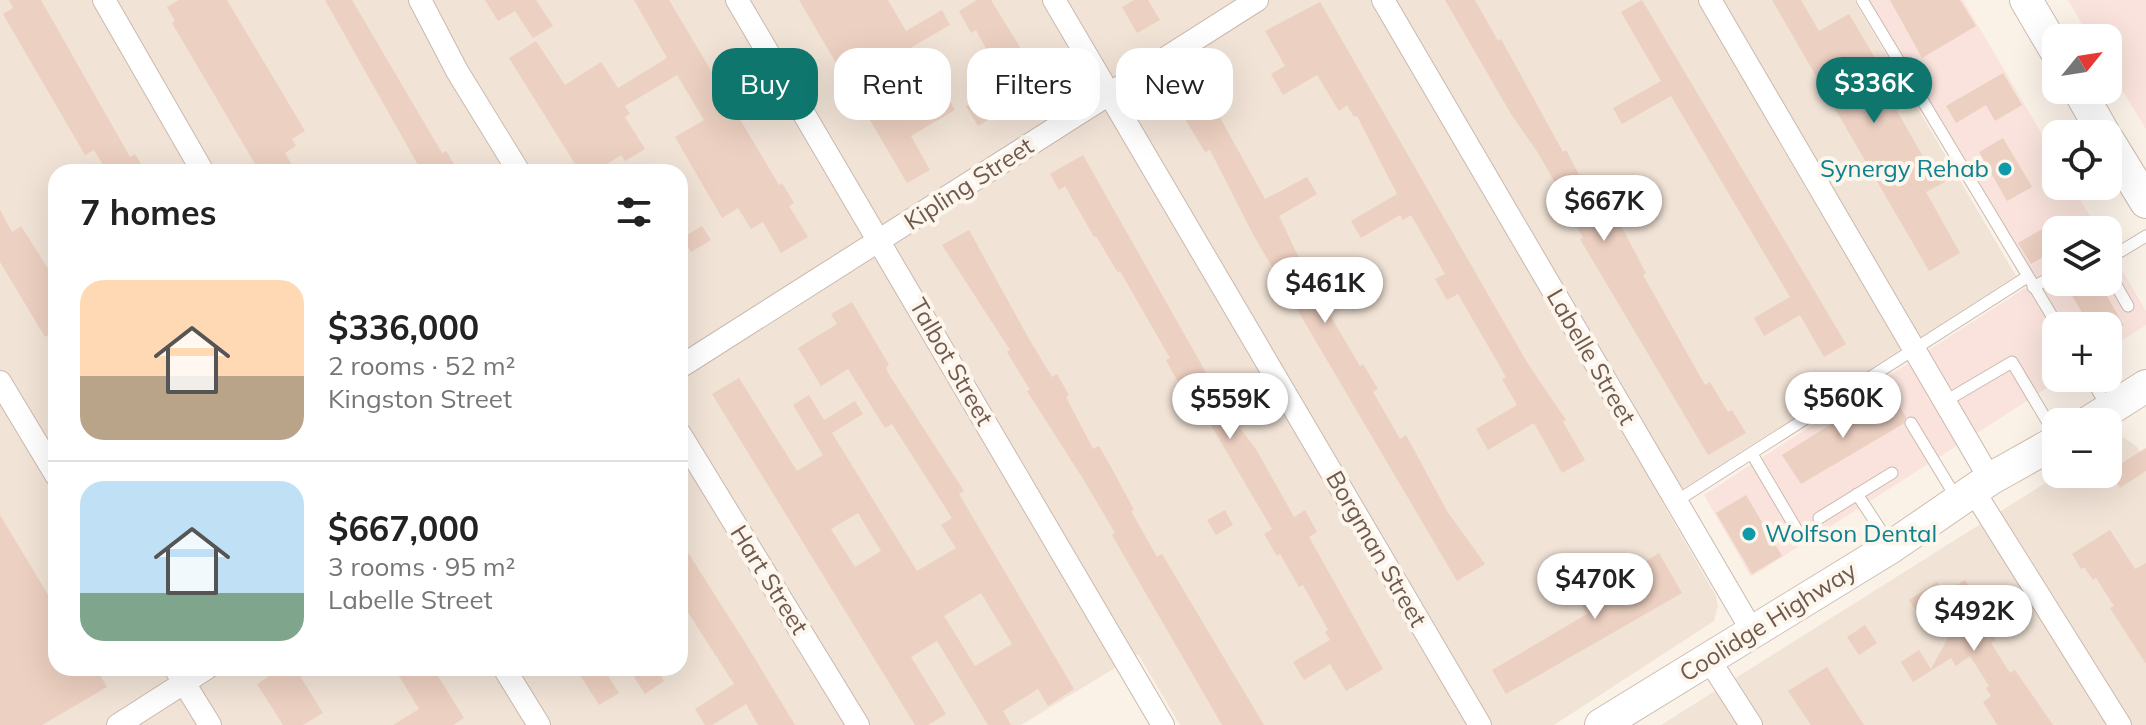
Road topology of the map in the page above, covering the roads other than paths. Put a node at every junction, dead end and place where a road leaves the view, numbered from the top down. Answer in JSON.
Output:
{"nodes":[{"id":1,"x":104,"y":0,"type":"edge"},
{"id":2,"x":420,"y":0,"type":"edge"},
{"id":3,"x":737,"y":0,"type":"edge"},
{"id":4,"x":1054,"y":0,"type":"edge"},
{"id":5,"x":1257,"y":0,"type":"edge"},
{"id":6,"x":1383,"y":0,"type":"edge"},
{"id":7,"x":1710,"y":0,"type":"edge"},
{"id":8,"x":1862,"y":0,"type":"edge"},
{"id":9,"x":2026,"y":0,"type":"edge"},
{"id":10,"x":2042,"y":27,"type":"edge"},
{"id":11,"x":1109,"y":93,"type":"junction"},
{"id":12,"x":2122,"y":163,"type":"edge"},
{"id":13,"x":198,"y":164,"type":"edge"},
{"id":14,"x":514,"y":164,"type":"edge"},
{"id":15,"x":2146,"y":202,"type":"edge"},
{"id":16,"x":2146,"y":236,"type":"edge"},
{"id":17,"x":880,"y":240,"type":"junction"},
{"id":18,"x":2122,"y":251,"type":"edge"},
{"id":19,"x":2042,"y":279,"type":"edge"},
{"id":20,"x":2030,"y":282,"type":"junction"},
{"id":21,"x":2122,"y":296,"type":"edge"},
{"id":22,"x":2128,"y":306,"type":"dead end"},
{"id":23,"x":2049,"y":312,"type":"edge"},
{"id":24,"x":1913,"y":350,"type":"junction"},
{"id":25,"x":688,"y":362,"type":"edge"},
{"id":26,"x":0,"y":382,"type":"edge"},
{"id":27,"x":2146,"y":386,"type":"edge"},
{"id":28,"x":1944,"y":402,"type":"junction"},
{"id":29,"x":2112,"y":408,"type":"edge"},
{"id":30,"x":2042,"y":412,"type":"edge"},
{"id":31,"x":1911,"y":423,"type":"dead end"},
{"id":32,"x":688,"y":447,"type":"edge"},
{"id":33,"x":2042,"y":450,"type":"edge"},
{"id":34,"x":1752,"y":454,"type":"junction"},
{"id":35,"x":48,"y":462,"type":"edge"},
{"id":36,"x":1892,"y":473,"type":"dead end"},
{"id":37,"x":1973,"y":489,"type":"junction"},
{"id":38,"x":1857,"y":494,"type":"junction"},
{"id":39,"x":1675,"y":502,"type":"junction"},
{"id":40,"x":1819,"y":518,"type":"dead end"},
{"id":41,"x":1801,"y":537,"type":"dead end"},
{"id":42,"x":1891,"y":547,"type":"junction"},
{"id":43,"x":1751,"y":629,"type":"junction"},
{"id":44,"x":1708,"y":658,"type":"junction"},
{"id":45,"x":178,"y":676,"type":"edge"},
{"id":46,"x":180,"y":676,"type":"edge"},
{"id":47,"x":509,"y":676,"type":"edge"},
{"id":48,"x":118,"y":725,"type":"edge"},
{"id":49,"x":210,"y":725,"type":"edge"},
{"id":50,"x":539,"y":725,"type":"edge"},
{"id":51,"x":858,"y":725,"type":"edge"},
{"id":52,"x":1163,"y":725,"type":"edge"},
{"id":53,"x":1480,"y":725,"type":"edge"},
{"id":54,"x":1601,"y":725,"type":"edge"},
{"id":55,"x":1751,"y":725,"type":"edge"},
{"id":56,"x":2120,"y":725,"type":"edge"}],
"edges":[{"from":1,"to":13,"type":"street"},
{"from":2,"to":14,"type":"street"},
{"from":3,"to":17,"type":"street","name":"Talbot Street"},
{"from":4,"to":11,"type":"street","name":"Borgman Street"},
{"from":5,"to":11,"type":"street","name":"Kipling Street"},
{"from":6,"to":39,"type":"street","name":"Labelle Street"},
{"from":7,"to":24,"type":"street"},
{"from":8,"to":20,"type":"lane"},
{"from":9,"to":10,"type":"main road"},
{"from":11,"to":17,"type":"street","name":"Kipling Street"},
{"from":11,"to":53,"type":"street","name":"Borgman Street"},
{"from":12,"to":15,"type":"main road"},
{"from":16,"to":18,"type":"lane"},
{"from":17,"to":25,"type":"street","name":"Kipling Street"},
{"from":17,"to":52,"type":"street","name":"Talbot Street"},
{"from":19,"to":20,"type":"lane"},
{"from":20,"to":23,"type":"lane"},
{"from":20,"to":24,"type":"lane"},
{"from":21,"to":22,"type":"lane"},
{"from":24,"to":28,"type":"street"},
{"from":24,"to":34,"type":"lane"},
{"from":26,"to":35,"type":"street"},
{"from":27,"to":29,"type":"main road"},
{"from":28,"to":30,"type":"lane"},
{"from":28,"to":37,"type":"street"},
{"from":31,"to":37,"type":"lane"},
{"from":32,"to":51,"type":"street","name":"Hart Street"},
{"from":33,"to":37,"type":"main road","name":"Coolidge Highway"},
{"from":34,"to":39,"type":"lane"},
{"from":34,"to":41,"type":"lane"},
{"from":36,"to":38,"type":"lane"},
{"from":37,"to":42,"type":"main road","name":"Coolidge Highway"},
{"from":37,"to":56,"type":"street"},
{"from":38,"to":40,"type":"lane"},
{"from":38,"to":42,"type":"lane"},
{"from":39,"to":43,"type":"street","name":"Labelle Street"},
{"from":42,"to":43,"type":"main road","name":"Coolidge Highway"},
{"from":43,"to":44,"type":"main road","name":"Coolidge Highway"},
{"from":44,"to":54,"type":"main road","name":"Coolidge Highway"},
{"from":44,"to":55,"type":"street"},
{"from":45,"to":48,"type":"street"},
{"from":46,"to":49,"type":"street"},
{"from":47,"to":50,"type":"street"}]}
